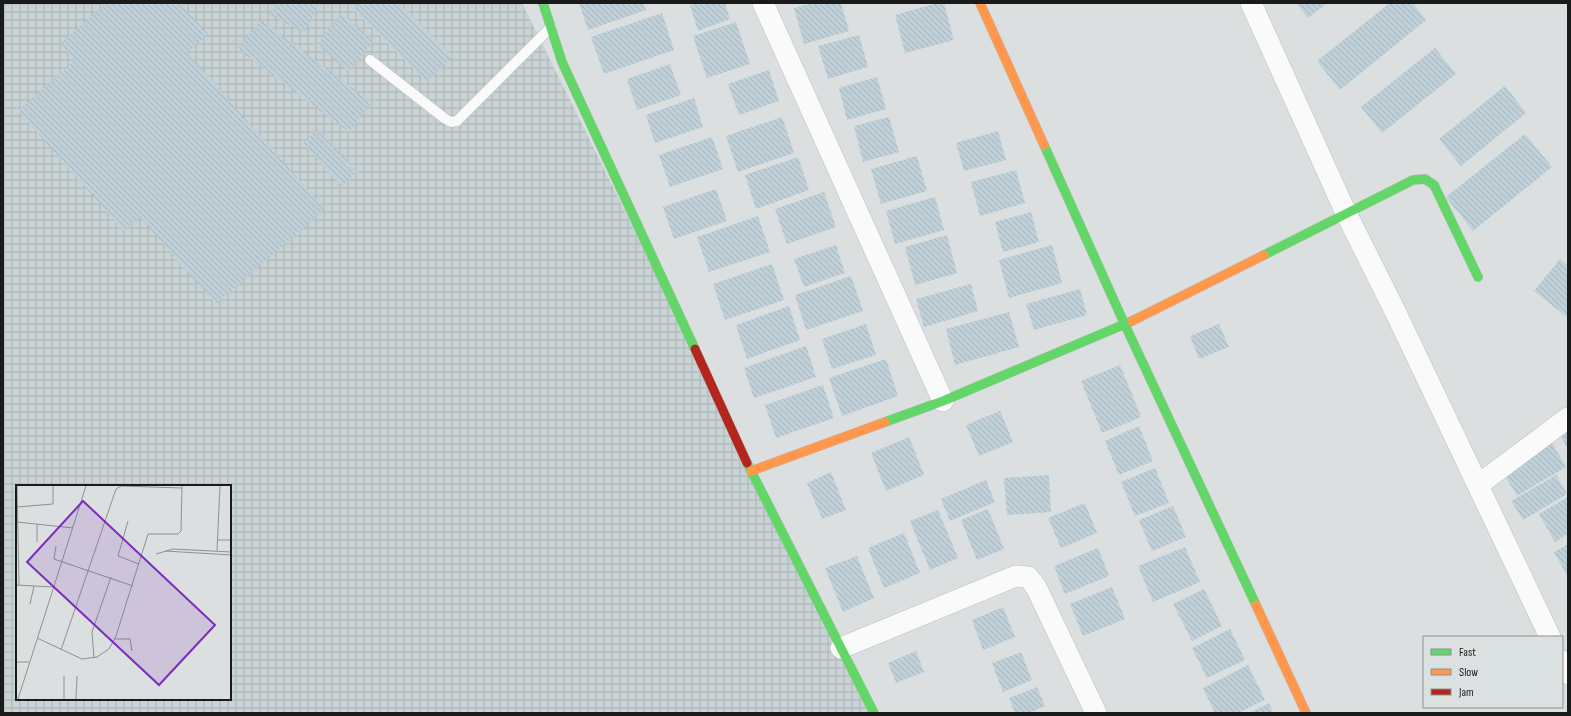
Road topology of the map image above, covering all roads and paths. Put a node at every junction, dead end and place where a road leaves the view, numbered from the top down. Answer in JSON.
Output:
{"nodes":[{"id":1,"x":543,"y":3,"type":"edge"},
{"id":2,"x":763,"y":3,"type":"edge"},
{"id":3,"x":980,"y":3,"type":"edge"},
{"id":4,"x":1251,"y":3,"type":"edge"},
{"id":5,"x":551,"y":28,"type":"junction"},
{"id":6,"x":370,"y":60,"type":"dead end"},
{"id":7,"x":1346,"y":213,"type":"junction"},
{"id":8,"x":1478,"y":277,"type":"dead end"},
{"id":9,"x":1125,"y":325,"type":"junction"},
{"id":10,"x":943,"y":401,"type":"junction"},
{"id":11,"x":1568,"y":418,"type":"edge"},
{"id":12,"x":751,"y":471,"type":"junction"},
{"id":13,"x":1478,"y":485,"type":"junction"},
{"id":14,"x":1550,"y":636,"type":"edge"},
{"id":15,"x":841,"y":648,"type":"junction"},
{"id":16,"x":1563,"y":663,"type":"edge"},
{"id":17,"x":1568,"y":674,"type":"edge"},
{"id":18,"x":874,"y":713,"type":"edge"},
{"id":19,"x":1096,"y":713,"type":"edge"},
{"id":20,"x":1306,"y":713,"type":"edge"}],
"edges":[{"from":1,"to":5,"type":"street"},
{"from":2,"to":10,"type":"street"},
{"from":3,"to":9,"type":"street"},
{"from":4,"to":7,"type":"street"},
{"from":5,"to":6,"type":"lane"},
{"from":5,"to":12,"type":"street"},
{"from":7,"to":8,"type":"street"},
{"from":7,"to":9,"type":"street"},
{"from":7,"to":13,"type":"street"},
{"from":9,"to":10,"type":"street"},
{"from":9,"to":20,"type":"street"},
{"from":10,"to":12,"type":"street"},
{"from":11,"to":13,"type":"street"},
{"from":12,"to":15,"type":"street"},
{"from":13,"to":14,"type":"street"},
{"from":15,"to":18,"type":"street"},
{"from":15,"to":19,"type":"street"},
{"from":16,"to":17,"type":"street"}]}
